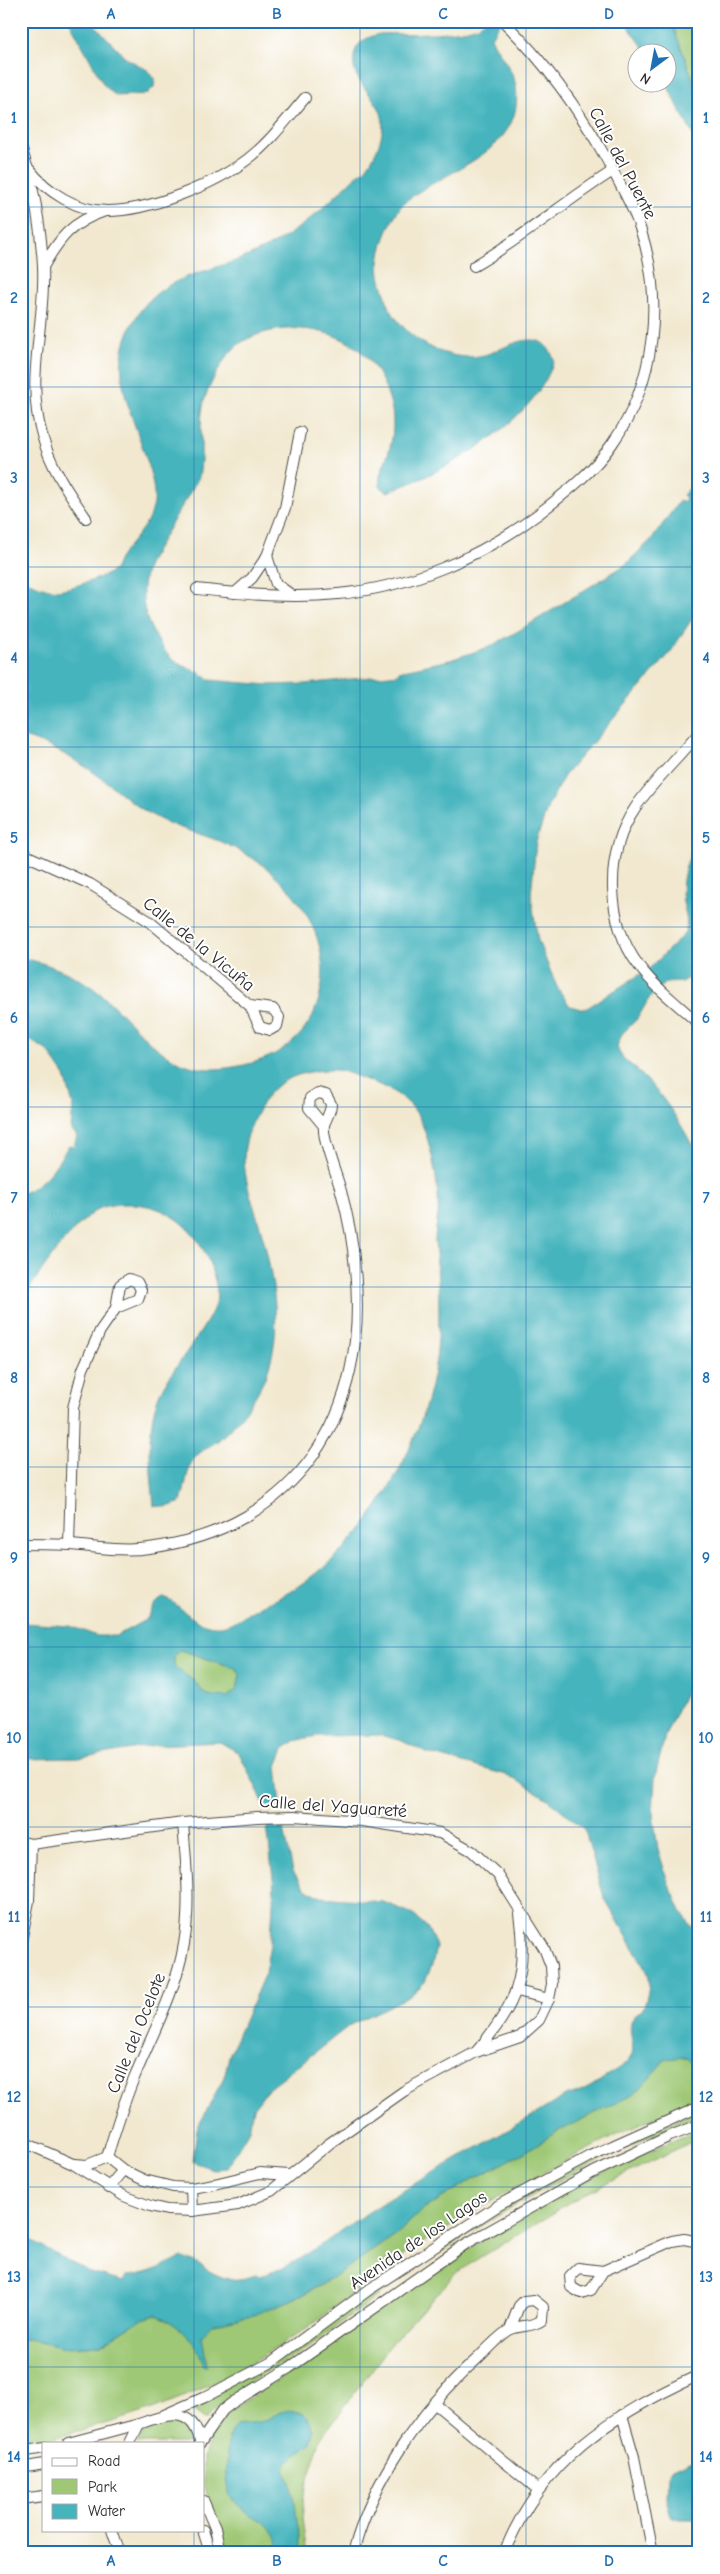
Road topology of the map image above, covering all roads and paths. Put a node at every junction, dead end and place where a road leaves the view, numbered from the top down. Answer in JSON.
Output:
{"nodes":[{"id":1,"x":504,"y":22,"type":"edge"},
{"id":2,"x":305,"y":98,"type":"dead end"},
{"id":3,"x":21,"y":147,"type":"edge"},
{"id":4,"x":28,"y":168,"type":"junction"},
{"id":5,"x":613,"y":171,"type":"junction"},
{"id":6,"x":108,"y":211,"type":"junction"},
{"id":7,"x":43,"y":266,"type":"junction"},
{"id":8,"x":474,"y":266,"type":"dead end"},
{"id":9,"x":300,"y":432,"type":"dead end"},
{"id":10,"x":86,"y":518,"type":"dead end"},
{"id":11,"x":267,"y":556,"type":"junction"},
{"id":12,"x":197,"y":589,"type":"dead end"},
{"id":13,"x":235,"y":593,"type":"junction"},
{"id":14,"x":294,"y":597,"type":"junction"},
{"id":15,"x":699,"y":734,"type":"edge"},
{"id":16,"x":21,"y":853,"type":"edge"},
{"id":17,"x":250,"y":1006,"type":"dead end"},
{"id":18,"x":699,"y":1024,"type":"edge"},
{"id":19,"x":324,"y":1126,"type":"dead end"},
{"id":20,"x":116,"y":1308,"type":"dead end"},
{"id":21,"x":21,"y":1544,"type":"edge"},
{"id":22,"x":69,"y":1545,"type":"junction"},
{"id":23,"x":183,"y":1823,"type":"junction"},
{"id":24,"x":26,"y":1843,"type":"edge"},
{"id":25,"x":519,"y":1911,"type":"junction"},
{"id":26,"x":21,"y":1942,"type":"edge"},
{"id":27,"x":516,"y":1991,"type":"junction"},
{"id":28,"x":548,"y":1999,"type":"junction"},
{"id":29,"x":476,"y":2052,"type":"junction"},
{"id":30,"x":699,"y":2107,"type":"edge"},
{"id":31,"x":699,"y":2125,"type":"edge"},
{"id":32,"x":21,"y":2141,"type":"edge"},
{"id":33,"x":107,"y":2157,"type":"junction"},
{"id":34,"x":73,"y":2164,"type":"junction"},
{"id":35,"x":92,"y":2164,"type":"junction"},
{"id":36,"x":123,"y":2170,"type":"junction"},
{"id":37,"x":288,"y":2174,"type":"junction"},
{"id":38,"x":92,"y":2177,"type":"junction"},
{"id":39,"x":108,"y":2188,"type":"junction"},
{"id":40,"x":191,"y":2188,"type":"junction"},
{"id":41,"x":192,"y":2211,"type":"junction"},
{"id":42,"x":699,"y":2242,"type":"edge"},
{"id":43,"x":603,"y":2271,"type":"dead end"},
{"id":44,"x":510,"y":2329,"type":"dead end"},
{"id":45,"x":699,"y":2375,"type":"edge"},
{"id":46,"x":434,"y":2403,"type":"junction"},
{"id":47,"x":164,"y":2415,"type":"junction"},
{"id":48,"x":622,"y":2415,"type":"junction"},
{"id":49,"x":139,"y":2424,"type":"junction"},
{"id":50,"x":72,"y":2442,"type":"edge"},
{"id":51,"x":130,"y":2442,"type":"edge"},
{"id":52,"x":200,"y":2442,"type":"edge"},
{"id":53,"x":42,"y":2448,"type":"edge"},
{"id":54,"x":21,"y":2452,"type":"edge"},
{"id":55,"x":42,"y":2464,"type":"edge"},
{"id":56,"x":21,"y":2468,"type":"edge"},
{"id":57,"x":537,"y":2489,"type":"junction"},
{"id":58,"x":42,"y":2496,"type":"edge"},
{"id":59,"x":21,"y":2498,"type":"edge"},
{"id":60,"x":205,"y":2504,"type":"edge"},
{"id":61,"x":113,"y":2532,"type":"edge"},
{"id":62,"x":204,"y":2532,"type":"edge"},
{"id":63,"x":120,"y":2553,"type":"edge"},
{"id":64,"x":210,"y":2553,"type":"edge"},
{"id":65,"x":220,"y":2553,"type":"edge"},
{"id":66,"x":353,"y":2553,"type":"edge"},
{"id":67,"x":504,"y":2553,"type":"edge"},
{"id":68,"x":653,"y":2553,"type":"edge"}],
"edges":[{"from":1,"to":5,"type":"street","name":"Calle del Puente"},
{"from":2,"to":6,"type":"street"},
{"from":3,"to":4,"type":"street"},
{"from":4,"to":6,"type":"street"},
{"from":4,"to":7,"type":"street"},
{"from":5,"to":8,"type":"street"},
{"from":5,"to":14,"type":"street","name":"Calle del Puente"},
{"from":6,"to":7,"type":"street"},
{"from":7,"to":10,"type":"street"},
{"from":9,"to":11,"type":"street"},
{"from":11,"to":13,"type":"street"},
{"from":11,"to":14,"type":"street"},
{"from":12,"to":13,"type":"street","name":"Calle del Puente"},
{"from":13,"to":14,"type":"street","name":"Calle del Puente"},
{"from":15,"to":18,"type":"street"},
{"from":16,"to":17,"type":"street","name":"Calle de la Vicuña"},
{"from":19,"to":22,"type":"street"},
{"from":20,"to":22,"type":"street"},
{"from":21,"to":22,"type":"street"},
{"from":23,"to":24,"type":"street","name":"Calle del Yaguareté"},
{"from":23,"to":25,"type":"street","name":"Calle del Yaguareté"},
{"from":23,"to":33,"type":"street","name":"Calle del Ocelote"},
{"from":24,"to":26,"type":"street"},
{"from":25,"to":27,"type":"street","name":"Calle del Yaguareté"},
{"from":25,"to":28,"type":"street","name":"Calle del Yaguareté"},
{"from":27,"to":28,"type":"street"},
{"from":27,"to":29,"type":"street","name":"Calle del Yaguareté"},
{"from":28,"to":29,"type":"street","name":"Calle del Yaguareté"},
{"from":29,"to":37,"type":"street","name":"Calle del Yaguareté"},
{"from":30,"to":47,"type":"street","name":"Avenida de los Lagos"},
{"from":31,"to":52,"type":"street","name":"Avenida de los Lagos"},
{"from":32,"to":34,"type":"street","name":"Calle del Yaguareté"},
{"from":33,"to":35,"type":"street"},
{"from":33,"to":36,"type":"street"},
{"from":34,"to":35,"type":"street"},
{"from":34,"to":38,"type":"street","name":"Calle del Yaguareté"},
{"from":35,"to":38,"type":"street"},
{"from":36,"to":39,"type":"street"},
{"from":36,"to":40,"type":"street"},
{"from":37,"to":40,"type":"street"},
{"from":37,"to":41,"type":"street","name":"Calle del Yaguareté"},
{"from":38,"to":39,"type":"street","name":"Calle del Yaguareté"},
{"from":39,"to":41,"type":"street","name":"Calle del Yaguareté"},
{"from":40,"to":41,"type":"street"},
{"from":42,"to":43,"type":"street"},
{"from":44,"to":46,"type":"street"},
{"from":45,"to":48,"type":"street"},
{"from":46,"to":57,"type":"street"},
{"from":46,"to":66,"type":"street"},
{"from":47,"to":49,"type":"street","name":"Avenida de los Lagos"},
{"from":47,"to":52,"type":"street"},
{"from":48,"to":57,"type":"street"},
{"from":48,"to":68,"type":"street"},
{"from":49,"to":50,"type":"street"},
{"from":49,"to":51,"type":"street"},
{"from":53,"to":54,"type":"street"},
{"from":55,"to":56,"type":"street"},
{"from":57,"to":67,"type":"street"},
{"from":58,"to":59,"type":"street"},
{"from":60,"to":65,"type":"street"},
{"from":61,"to":63,"type":"street"},
{"from":62,"to":64,"type":"street"}]}
